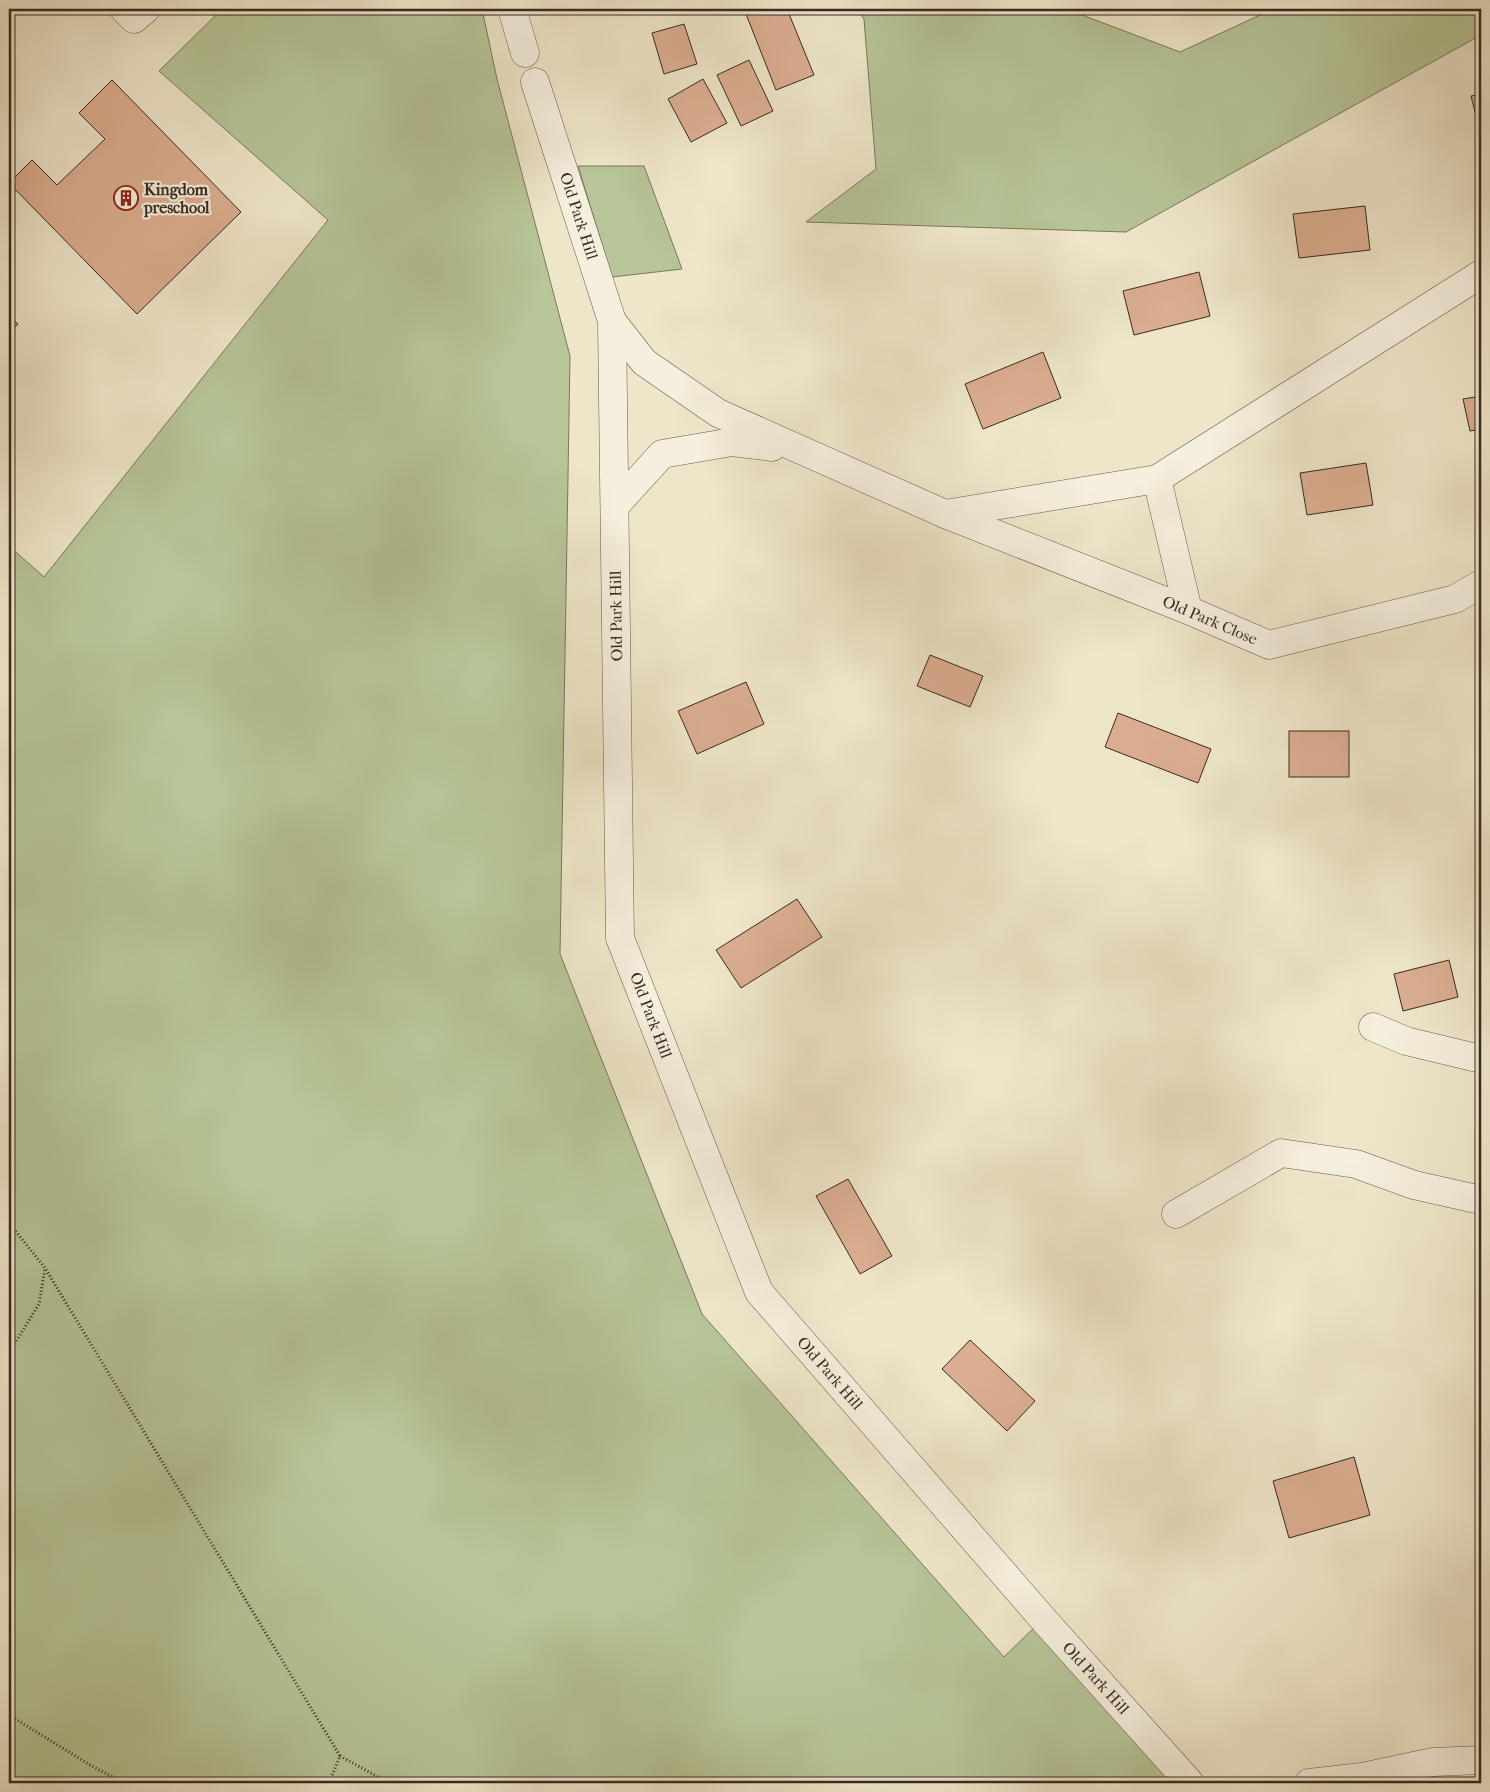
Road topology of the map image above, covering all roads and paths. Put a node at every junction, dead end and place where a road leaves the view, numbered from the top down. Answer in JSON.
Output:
{"nodes":[{"id":1,"x":512,"y":9,"type":"edge"},
{"id":2,"x":525,"y":53,"type":"dead end"},
{"id":3,"x":535,"y":82,"type":"dead end"},
{"id":4,"x":1481,"y":274,"type":"edge"},
{"id":5,"x":612,"y":321,"type":"junction"},
{"id":6,"x":801,"y":451,"type":"junction"},
{"id":7,"x":1157,"y":479,"type":"junction"},
{"id":8,"x":615,"y":506,"type":"junction"},
{"id":9,"x":945,"y":514,"type":"junction"},
{"id":10,"x":1481,"y":584,"type":"edge"},
{"id":11,"x":1188,"y":610,"type":"junction"},
{"id":12,"x":1373,"y":1027,"type":"dead end"},
{"id":13,"x":1481,"y":1059,"type":"edge"},
{"id":14,"x":1481,"y":1200,"type":"edge"},
{"id":15,"x":1176,"y":1214,"type":"dead end"},
{"id":16,"x":9,"y":1223,"type":"edge"},
{"id":17,"x":46,"y":1268,"type":"junction"},
{"id":18,"x":9,"y":1353,"type":"edge"},
{"id":19,"x":9,"y":1715,"type":"edge"},
{"id":20,"x":340,"y":1756,"type":"junction"},
{"id":21,"x":1481,"y":1760,"type":"edge"},
{"id":22,"x":124,"y":1783,"type":"edge"},
{"id":23,"x":329,"y":1783,"type":"edge"},
{"id":24,"x":389,"y":1783,"type":"edge"},
{"id":25,"x":1190,"y":1783,"type":"edge"},
{"id":26,"x":1309,"y":1783,"type":"edge"}],
"edges":[{"from":1,"to":2,"type":"street"},
{"from":3,"to":5,"type":"street","name":"Old Park Hill"},
{"from":4,"to":7,"type":"street"},
{"from":5,"to":6,"type":"street","name":"Old Park Close"},
{"from":5,"to":8,"type":"street","name":"Old Park Hill"},
{"from":6,"to":8,"type":"street"},
{"from":6,"to":9,"type":"street","name":"Old Park Close"},
{"from":7,"to":9,"type":"street"},
{"from":7,"to":11,"type":"street"},
{"from":8,"to":25,"type":"street","name":"Old Park Hill"},
{"from":9,"to":11,"type":"street","name":"Old Park Close"},
{"from":10,"to":11,"type":"street","name":"Old Park Close"},
{"from":12,"to":13,"type":"street"},
{"from":14,"to":15,"type":"street"},
{"from":16,"to":17,"type":"path"},
{"from":17,"to":18,"type":"path"},
{"from":17,"to":20,"type":"path"},
{"from":19,"to":22,"type":"path"},
{"from":20,"to":23,"type":"path"},
{"from":20,"to":24,"type":"path"},
{"from":21,"to":26,"type":"street"}]}
